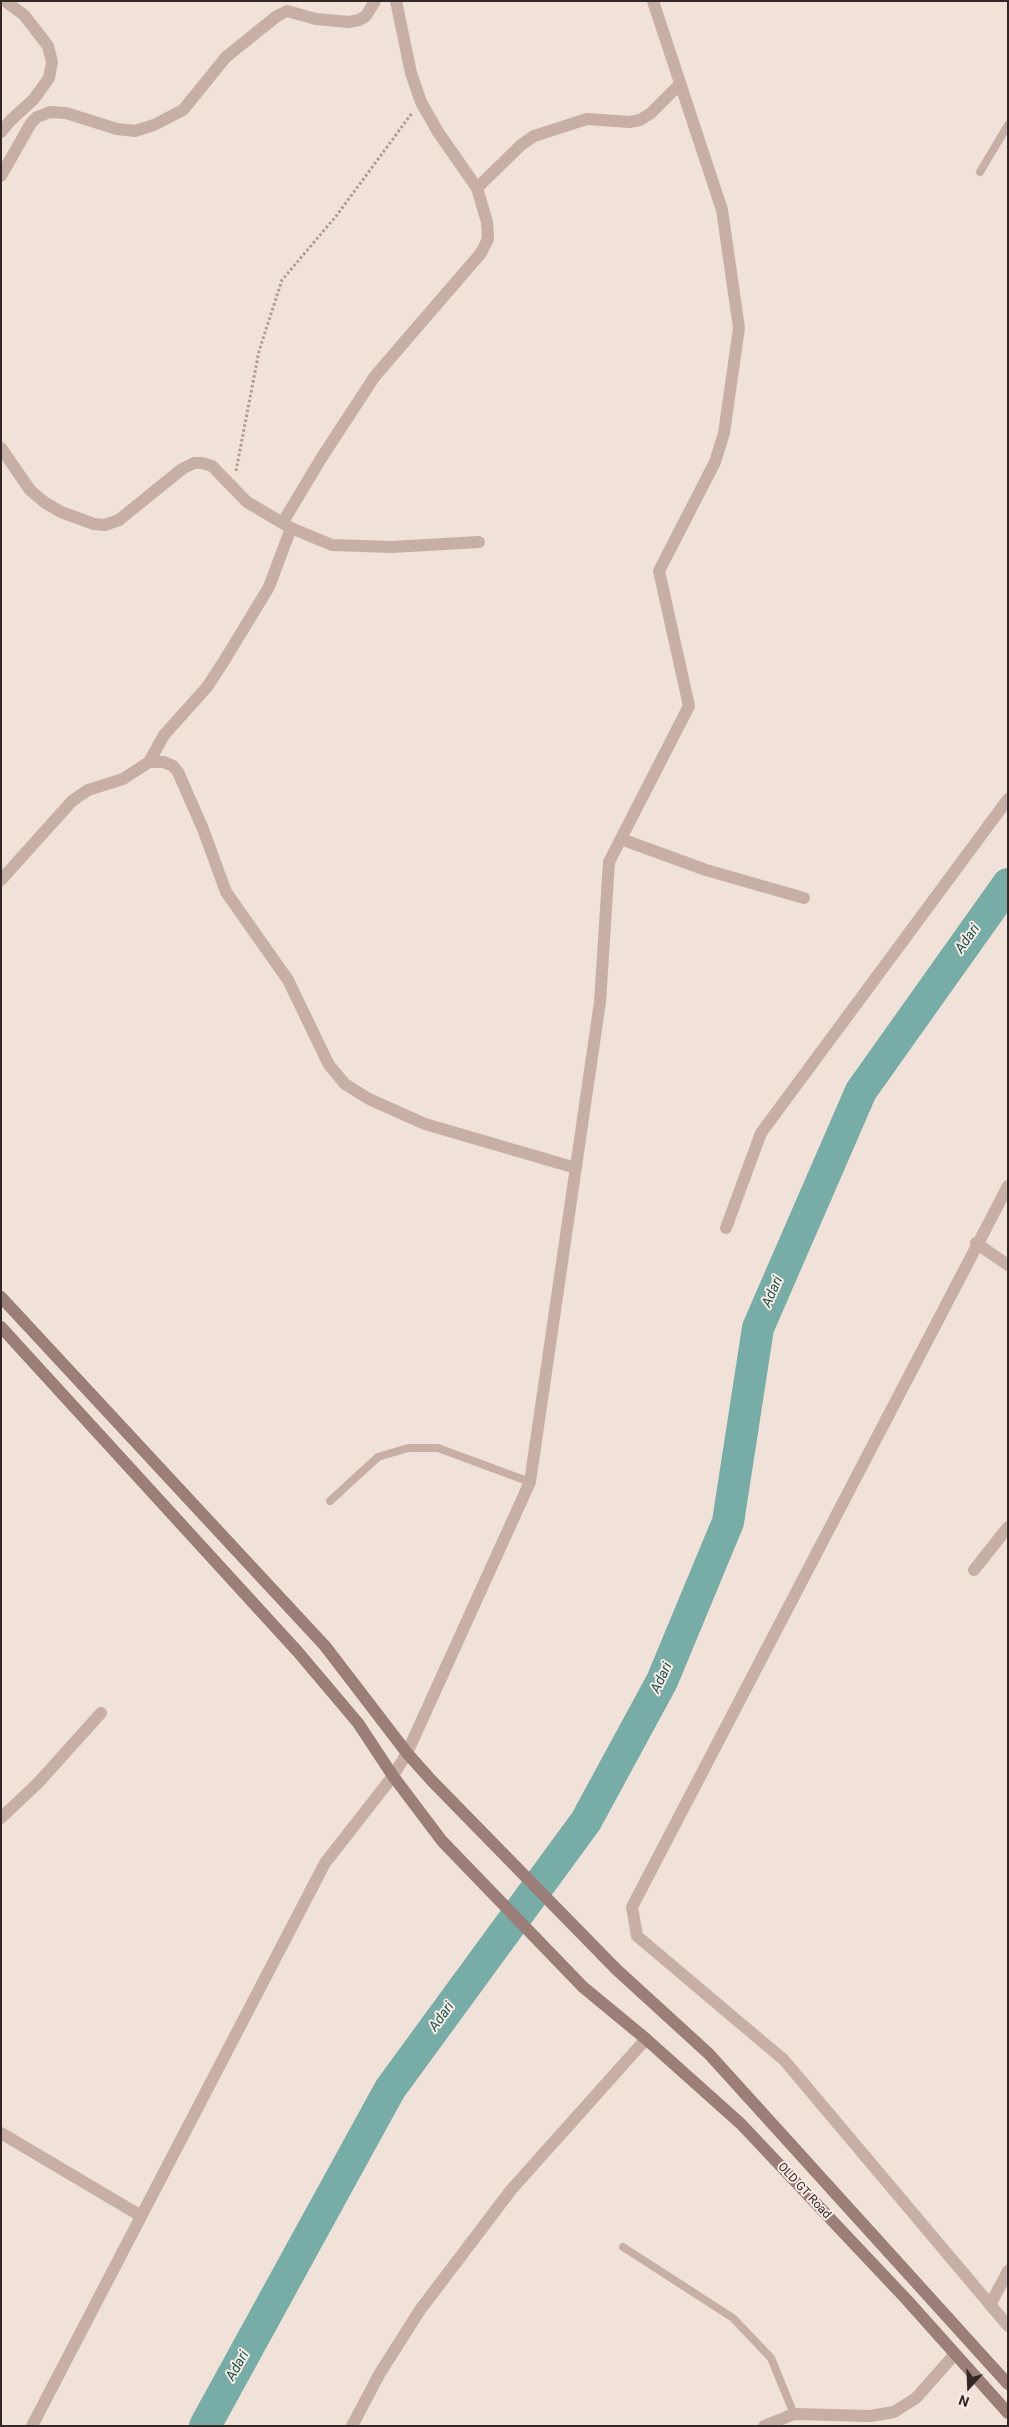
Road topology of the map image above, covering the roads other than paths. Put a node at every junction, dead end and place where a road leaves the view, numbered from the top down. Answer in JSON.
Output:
{"nodes":[{"id":1,"x":5,"y":1,"type":"edge"},
{"id":2,"x":375,"y":1,"type":"edge"},
{"id":3,"x":396,"y":1,"type":"edge"},
{"id":4,"x":653,"y":1,"type":"edge"},
{"id":5,"x":680,"y":84,"type":"junction"},
{"id":6,"x":1008,"y":125,"type":"edge"},
{"id":7,"x":1,"y":132,"type":"edge"},
{"id":8,"x":980,"y":172,"type":"dead end"},
{"id":9,"x":1,"y":176,"type":"edge"},
{"id":10,"x":477,"y":188,"type":"junction"},
{"id":11,"x":1,"y":448,"type":"edge"},
{"id":12,"x":287,"y":525,"type":"junction"},
{"id":13,"x":479,"y":542,"type":"dead end"},
{"id":14,"x":149,"y":762,"type":"junction"},
{"id":15,"x":1008,"y":799,"type":"edge"},
{"id":16,"x":621,"y":839,"type":"junction"},
{"id":17,"x":1,"y":880,"type":"edge"},
{"id":18,"x":804,"y":898,"type":"dead end"},
{"id":19,"x":576,"y":1168,"type":"junction"},
{"id":20,"x":1008,"y":1186,"type":"edge"},
{"id":21,"x":726,"y":1228,"type":"dead end"},
{"id":22,"x":976,"y":1242,"type":"junction"},
{"id":23,"x":1008,"y":1265,"type":"edge"},
{"id":24,"x":1,"y":1297,"type":"edge"},
{"id":25,"x":1,"y":1327,"type":"edge"},
{"id":26,"x":530,"y":1482,"type":"junction"},
{"id":27,"x":330,"y":1501,"type":"dead end"},
{"id":28,"x":1008,"y":1527,"type":"edge"},
{"id":29,"x":974,"y":1570,"type":"dead end"},
{"id":30,"x":101,"y":1713,"type":"dead end"},
{"id":31,"x":407,"y":1753,"type":"junction"},
{"id":32,"x":394,"y":1776,"type":"junction"},
{"id":33,"x":1,"y":1818,"type":"edge"},
{"id":34,"x":646,"y":2039,"type":"junction"},
{"id":35,"x":1,"y":2133,"type":"edge"},
{"id":36,"x":142,"y":2216,"type":"junction"},
{"id":37,"x":623,"y":2246,"type":"dead end"},
{"id":38,"x":1008,"y":2271,"type":"edge"},
{"id":39,"x":990,"y":2306,"type":"junction"},
{"id":40,"x":1008,"y":2326,"type":"edge"},
{"id":41,"x":955,"y":2354,"type":"junction"},
{"id":42,"x":1008,"y":2384,"type":"edge"},
{"id":43,"x":1008,"y":2413,"type":"edge"},
{"id":44,"x":794,"y":2414,"type":"junction"},
{"id":45,"x":32,"y":2426,"type":"edge"},
{"id":46,"x":352,"y":2426,"type":"edge"},
{"id":47,"x":764,"y":2426,"type":"edge"}],
"edges":[{"from":1,"to":7,"type":"street"},
{"from":2,"to":9,"type":"street"},
{"from":3,"to":10,"type":"street"},
{"from":4,"to":5,"type":"street"},
{"from":5,"to":10,"type":"street"},
{"from":5,"to":16,"type":"street"},
{"from":6,"to":8,"type":"lane"},
{"from":10,"to":12,"type":"street"},
{"from":11,"to":12,"type":"street"},
{"from":12,"to":13,"type":"street"},
{"from":12,"to":14,"type":"street"},
{"from":14,"to":17,"type":"street"},
{"from":14,"to":19,"type":"street"},
{"from":15,"to":21,"type":"street"},
{"from":16,"to":18,"type":"street"},
{"from":16,"to":19,"type":"street"},
{"from":19,"to":26,"type":"street"},
{"from":20,"to":22,"type":"street"},
{"from":22,"to":23,"type":"street"},
{"from":22,"to":39,"type":"street"},
{"from":24,"to":31,"type":"main road","name":"OLD GT Road"},
{"from":25,"to":32,"type":"main road","name":"OLD GT Road"},
{"from":26,"to":27,"type":"lane"},
{"from":26,"to":31,"type":"street"},
{"from":28,"to":29,"type":"street"},
{"from":30,"to":33,"type":"street"},
{"from":31,"to":32,"type":"street"},
{"from":31,"to":42,"type":"main road","name":"OLD GT Road"},
{"from":32,"to":34,"type":"main road","name":"OLD GT Road"},
{"from":32,"to":36,"type":"street"},
{"from":34,"to":41,"type":"main road","name":"OLD GT Road"},
{"from":34,"to":46,"type":"street"},
{"from":35,"to":36,"type":"street"},
{"from":36,"to":45,"type":"street"},
{"from":37,"to":44,"type":"lane"},
{"from":38,"to":39,"type":"street"},
{"from":39,"to":40,"type":"street"},
{"from":41,"to":43,"type":"main road","name":"OLD GT Road"},
{"from":41,"to":44,"type":"street"},
{"from":44,"to":47,"type":"street"}]}
